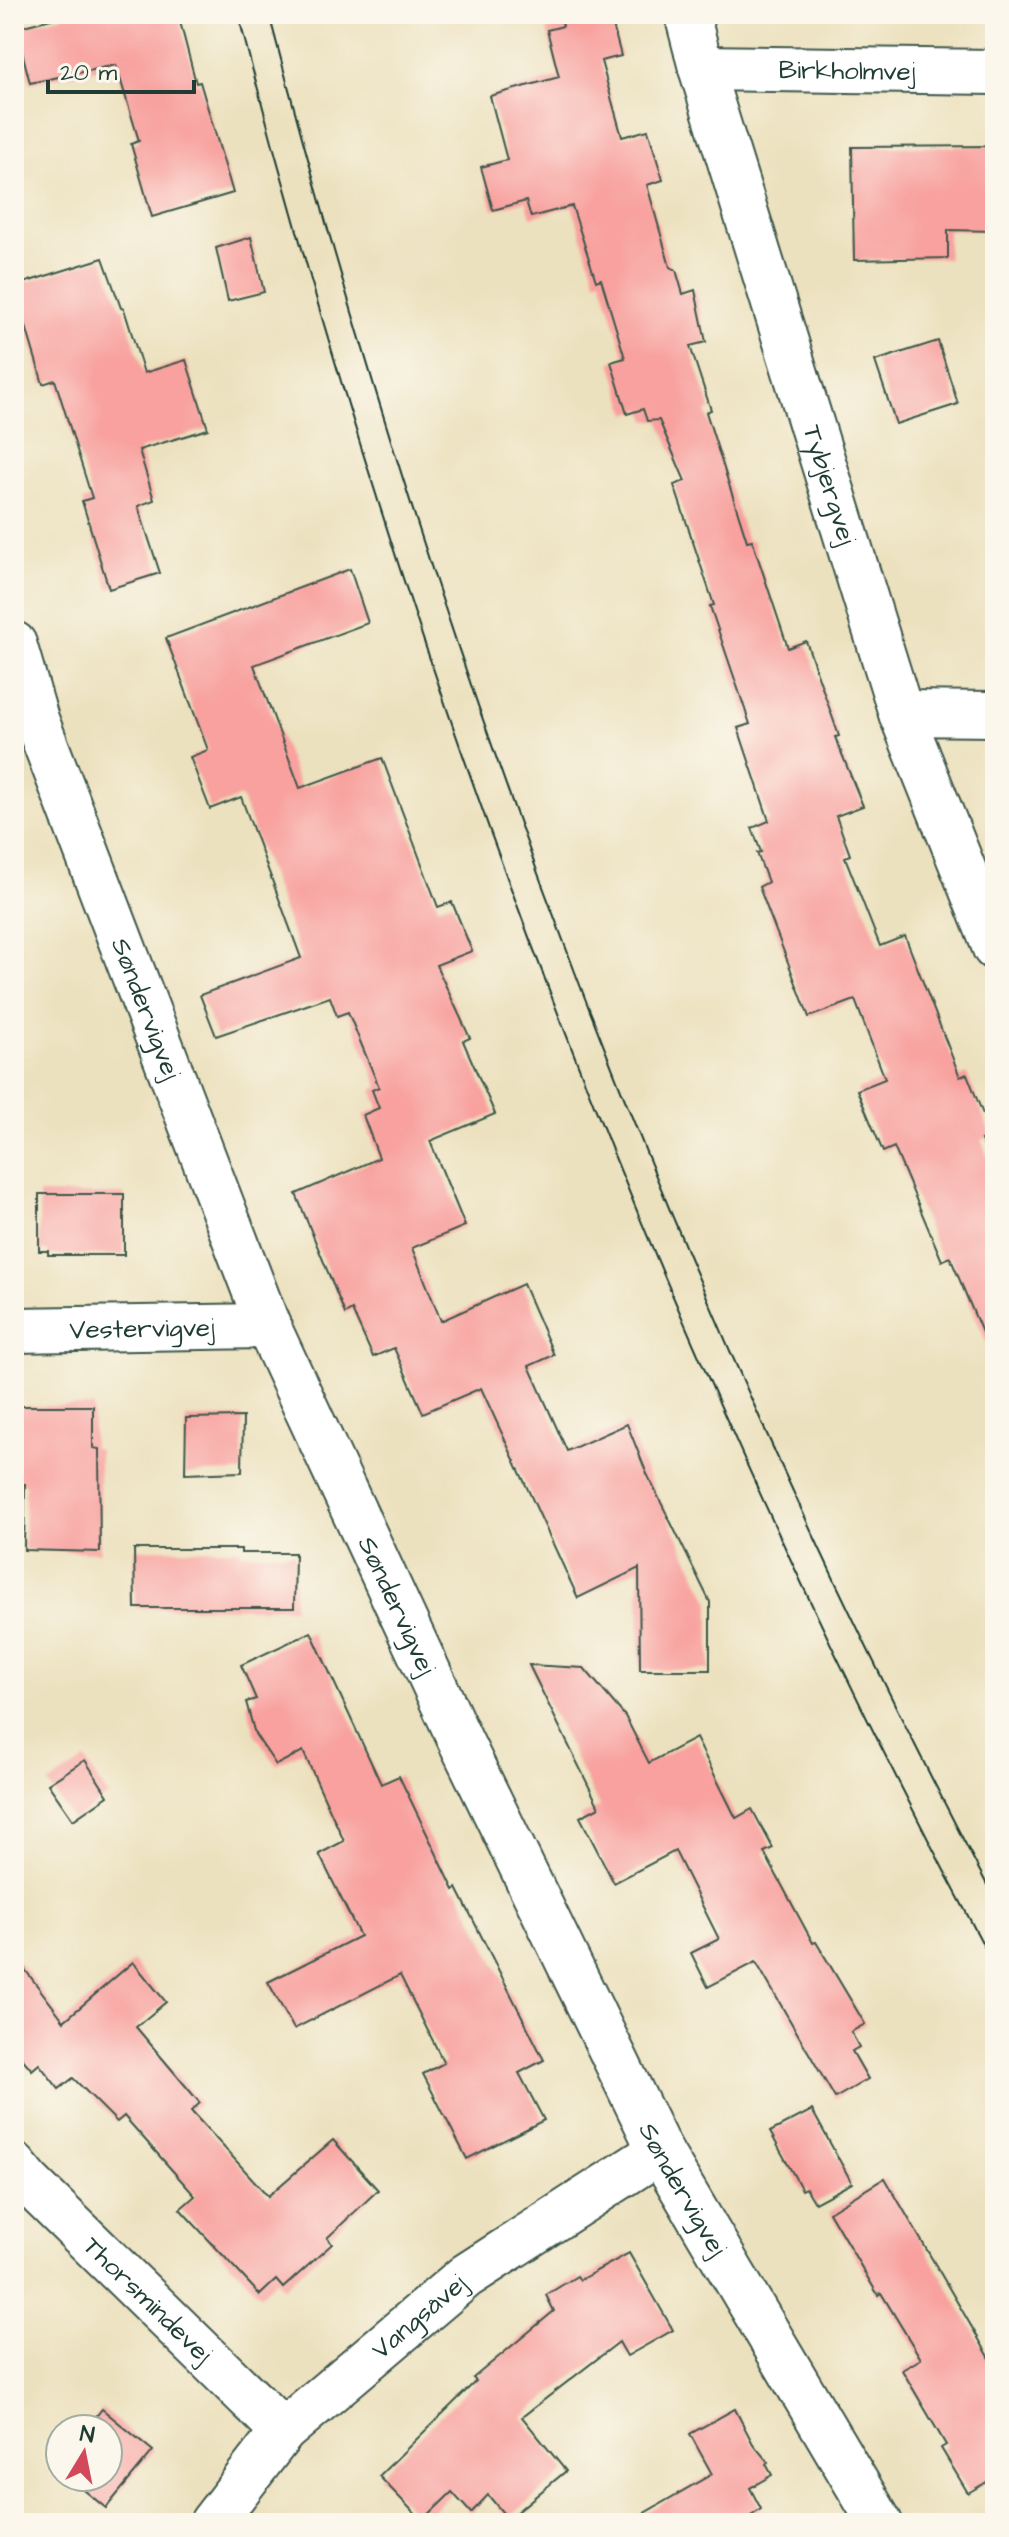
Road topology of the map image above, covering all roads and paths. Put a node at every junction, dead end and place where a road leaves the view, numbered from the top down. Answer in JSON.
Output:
{"nodes":[{"id":1,"x":687,"y":14,"type":"edge"},
{"id":2,"x":701,"y":68,"type":"junction"},
{"id":3,"x":995,"y":72,"type":"edge"},
{"id":4,"x":14,"y":644,"type":"edge"},
{"id":5,"x":901,"y":713,"type":"junction"},
{"id":6,"x":995,"y":714,"type":"edge"},
{"id":7,"x":25,"y":719,"type":"edge"},
{"id":8,"x":995,"y":948,"type":"edge"},
{"id":9,"x":268,"y":1326,"type":"junction"},
{"id":10,"x":14,"y":1330,"type":"edge"},
{"id":11,"x":660,"y":2151,"type":"junction"},
{"id":12,"x":14,"y":2165,"type":"edge"},
{"id":13,"x":283,"y":2431,"type":"junction"},
{"id":14,"x":212,"y":2523,"type":"edge"},
{"id":15,"x":880,"y":2523,"type":"edge"}],
"edges":[{"from":1,"to":2,"type":"street","name":"Tybjergvej"},
{"from":2,"to":3,"type":"street","name":"Birkholmvej"},
{"from":2,"to":5,"type":"street","name":"Tybjergvej"},
{"from":4,"to":7,"type":"street","name":"Søndervigvej"},
{"from":5,"to":6,"type":"street"},
{"from":5,"to":8,"type":"street","name":"Tybjergvej"},
{"from":7,"to":9,"type":"street","name":"Søndervigvej"},
{"from":9,"to":10,"type":"street","name":"Vestervigvej"},
{"from":9,"to":11,"type":"street","name":"Søndervigvej"},
{"from":11,"to":13,"type":"street","name":"Vangsåvej"},
{"from":11,"to":15,"type":"street","name":"Søndervigvej"},
{"from":12,"to":13,"type":"street","name":"Thorsmindevej"},
{"from":13,"to":14,"type":"street","name":"Vangsåvej"}]}
